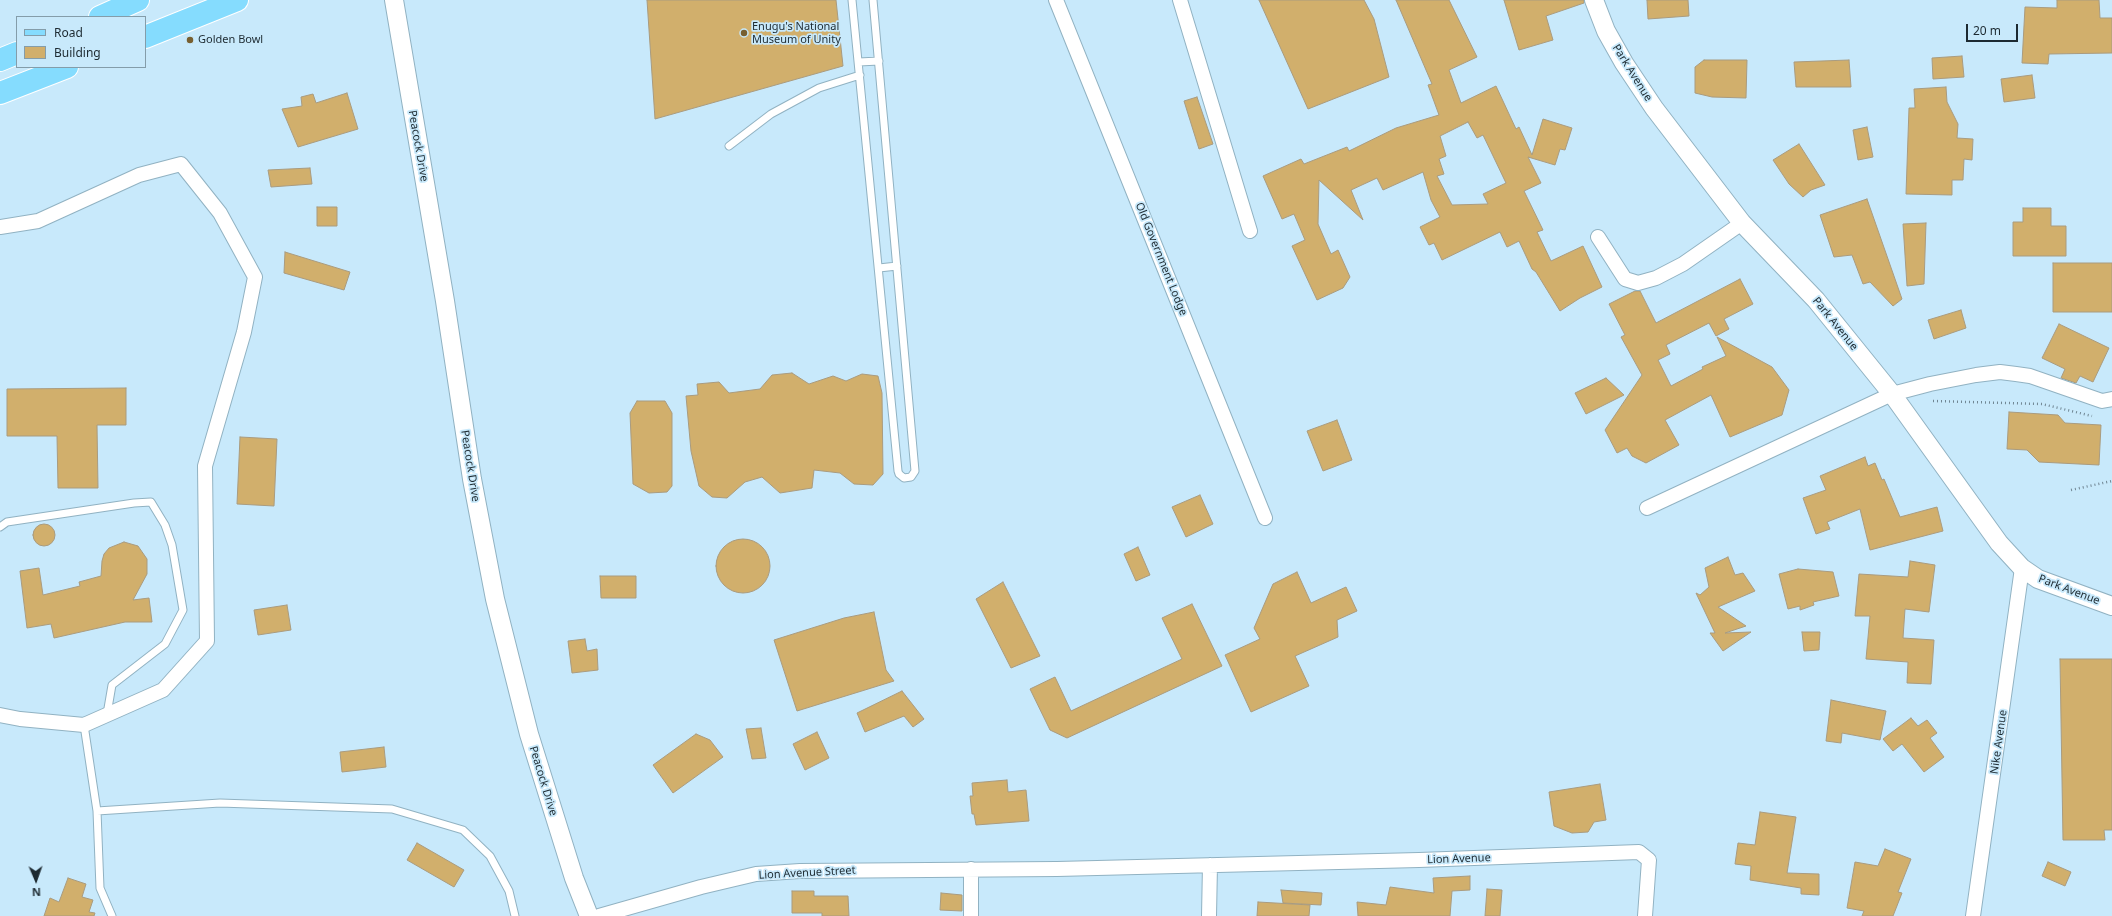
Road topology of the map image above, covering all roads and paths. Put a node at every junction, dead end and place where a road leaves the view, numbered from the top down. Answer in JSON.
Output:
{"nodes":[{"id":1,"x":138,"y":0,"type":"edge"},
{"id":2,"x":238,"y":0,"type":"edge"},
{"id":3,"x":852,"y":0,"type":"edge"},
{"id":4,"x":873,"y":0,"type":"edge"},
{"id":5,"x":1056,"y":0,"type":"edge"},
{"id":6,"x":1180,"y":0,"type":"edge"},
{"id":7,"x":1594,"y":0,"type":"edge"},
{"id":8,"x":395,"y":2,"type":"edge"},
{"id":9,"x":102,"y":16,"type":"edge"},
{"id":10,"x":146,"y":37,"type":"edge"},
{"id":11,"x":16,"y":53,"type":"edge"},
{"id":12,"x":0,"y":60,"type":"edge"},
{"id":13,"x":879,"y":61,"type":"junction"},
{"id":14,"x":859,"y":62,"type":"junction"},
{"id":15,"x":64,"y":68,"type":"edge"},
{"id":16,"x":860,"y":75,"type":"junction"},
{"id":17,"x":0,"y":93,"type":"edge"},
{"id":18,"x":729,"y":146,"type":"dead end"},
{"id":19,"x":1742,"y":223,"type":"junction"},
{"id":20,"x":0,"y":227,"type":"edge"},
{"id":21,"x":1250,"y":231,"type":"dead end"},
{"id":22,"x":1598,"y":237,"type":"dead end"},
{"id":23,"x":897,"y":266,"type":"junction"},
{"id":24,"x":879,"y":268,"type":"junction"},
{"id":25,"x":1892,"y":394,"type":"junction"},
{"id":26,"x":2112,"y":399,"type":"edge"},
{"id":27,"x":1929,"y":401,"type":"dead end"},
{"id":28,"x":2094,"y":416,"type":"dead end"},
{"id":29,"x":2112,"y":480,"type":"edge"},
{"id":30,"x":2070,"y":490,"type":"dead end"},
{"id":31,"x":1647,"y":508,"type":"dead end"},
{"id":32,"x":1265,"y":518,"type":"dead end"},
{"id":33,"x":0,"y":527,"type":"edge"},
{"id":34,"x":2022,"y":568,"type":"junction"},
{"id":35,"x":2112,"y":606,"type":"edge"},
{"id":36,"x":107,"y":714,"type":"junction"},
{"id":37,"x":0,"y":715,"type":"edge"},
{"id":38,"x":84,"y":725,"type":"junction"},
{"id":39,"x":97,"y":810,"type":"junction"},
{"id":40,"x":1210,"y":865,"type":"junction"},
{"id":41,"x":971,"y":869,"type":"junction"},
{"id":42,"x":112,"y":916,"type":"edge"},
{"id":43,"x":515,"y":916,"type":"edge"},
{"id":44,"x":590,"y":916,"type":"edge"},
{"id":45,"x":599,"y":916,"type":"edge"},
{"id":46,"x":971,"y":916,"type":"edge"},
{"id":47,"x":1210,"y":916,"type":"edge"},
{"id":48,"x":1645,"y":916,"type":"edge"},
{"id":49,"x":1973,"y":916,"type":"edge"}],
"edges":[{"from":1,"to":9,"type":"main road"},
{"from":2,"to":10,"type":"main road"},
{"from":3,"to":14,"type":"lane"},
{"from":4,"to":13,"type":"lane"},
{"from":5,"to":32,"type":"street","name":"Old Government Lodge"},
{"from":6,"to":21,"type":"street"},
{"from":7,"to":19,"type":"street","name":"Park Avenue"},
{"from":8,"to":44,"type":"street","name":"Peacock Drive"},
{"from":11,"to":12,"type":"main road"},
{"from":13,"to":14,"type":"lane"},
{"from":13,"to":23,"type":"lane"},
{"from":14,"to":16,"type":"lane"},
{"from":15,"to":17,"type":"main road"},
{"from":16,"to":18,"type":"lane"},
{"from":16,"to":24,"type":"lane"},
{"from":19,"to":22,"type":"street"},
{"from":19,"to":25,"type":"street","name":"Park Avenue"},
{"from":20,"to":36,"type":"street"},
{"from":23,"to":24,"type":"lane"},
{"from":23,"to":24,"type":"lane"},
{"from":25,"to":26,"type":"street"},
{"from":25,"to":31,"type":"street"},
{"from":25,"to":34,"type":"street","name":"Park Avenue"},
{"from":27,"to":28,"type":"path"},
{"from":29,"to":30,"type":"path"},
{"from":33,"to":36,"type":"lane"},
{"from":34,"to":35,"type":"street","name":"Park Avenue"},
{"from":34,"to":49,"type":"street","name":"Nike Avenue"},
{"from":36,"to":38,"type":"street"},
{"from":37,"to":38,"type":"street"},
{"from":38,"to":39,"type":"lane"},
{"from":39,"to":42,"type":"lane"},
{"from":39,"to":43,"type":"lane"},
{"from":40,"to":41,"type":"street","name":"Lion Avenue Street"},
{"from":40,"to":47,"type":"street"},
{"from":40,"to":48,"type":"street","name":"Lion Avenue"},
{"from":41,"to":45,"type":"street","name":"Lion Avenue Street"},
{"from":41,"to":46,"type":"street"}]}
